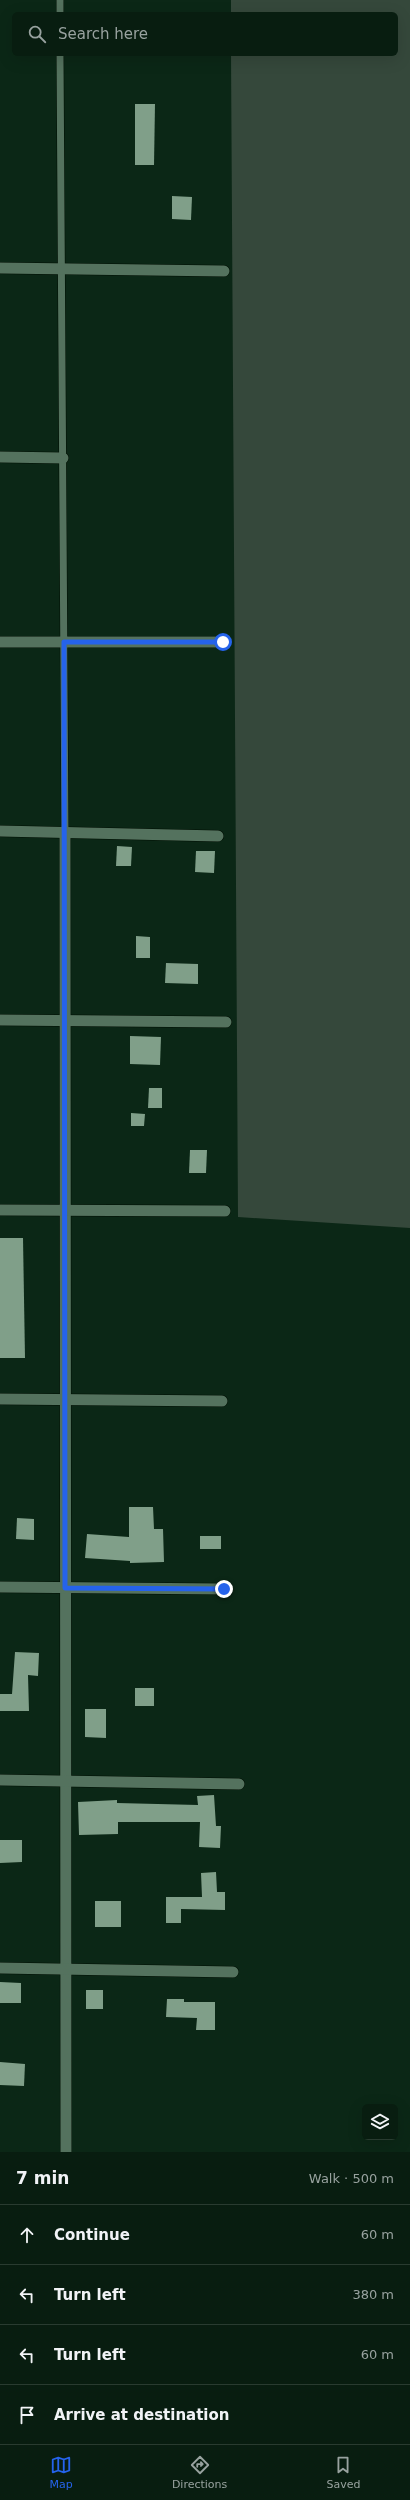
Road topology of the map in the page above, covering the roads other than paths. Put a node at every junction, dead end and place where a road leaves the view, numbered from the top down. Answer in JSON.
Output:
{"nodes":[{"id":1,"x":60,"y":0,"type":"edge"},
{"id":2,"x":60,"y":12,"type":"edge"},
{"id":3,"x":60,"y":56,"type":"edge"},
{"id":4,"x":0,"y":268,"type":"edge"},
{"id":5,"x":61,"y":268,"type":"junction"},
{"id":6,"x":224,"y":270,"type":"dead end"},
{"id":7,"x":0,"y":458,"type":"edge"},
{"id":8,"x":63,"y":458,"type":"junction"},
{"id":9,"x":0,"y":642,"type":"edge"},
{"id":10,"x":64,"y":642,"type":"junction"},
{"id":11,"x":223,"y":642,"type":"dead end"},
{"id":12,"x":0,"y":832,"type":"edge"},
{"id":13,"x":65,"y":833,"type":"junction"},
{"id":14,"x":218,"y":836,"type":"dead end"},
{"id":15,"x":0,"y":1020,"type":"edge"},
{"id":16,"x":65,"y":1021,"type":"junction"},
{"id":17,"x":226,"y":1022,"type":"dead end"},
{"id":18,"x":0,"y":1210,"type":"edge"},
{"id":19,"x":65,"y":1210,"type":"junction"},
{"id":20,"x":225,"y":1211,"type":"dead end"},
{"id":21,"x":0,"y":1399,"type":"edge"},
{"id":22,"x":65,"y":1400,"type":"junction"},
{"id":23,"x":222,"y":1401,"type":"dead end"},
{"id":24,"x":0,"y":1587,"type":"edge"},
{"id":25,"x":65,"y":1588,"type":"junction"},
{"id":26,"x":224,"y":1589,"type":"dead end"},
{"id":27,"x":0,"y":1780,"type":"edge"},
{"id":28,"x":66,"y":1781,"type":"junction"},
{"id":29,"x":239,"y":1784,"type":"dead end"},
{"id":30,"x":0,"y":1968,"type":"edge"},
{"id":31,"x":66,"y":1969,"type":"junction"},
{"id":32,"x":233,"y":1972,"type":"dead end"},
{"id":33,"x":66,"y":2152,"type":"edge"}],
"edges":[{"from":1,"to":2,"type":"lane"},
{"from":3,"to":5,"type":"lane"},
{"from":4,"to":5,"type":"street"},
{"from":5,"to":6,"type":"street"},
{"from":5,"to":8,"type":"lane"},
{"from":7,"to":8,"type":"street"},
{"from":8,"to":10,"type":"lane"},
{"from":9,"to":10,"type":"street"},
{"from":10,"to":11,"type":"street"},
{"from":10,"to":13,"type":"lane"},
{"from":12,"to":13,"type":"street"},
{"from":13,"to":14,"type":"street"},
{"from":13,"to":16,"type":"street"},
{"from":15,"to":16,"type":"street"},
{"from":16,"to":17,"type":"street"},
{"from":16,"to":19,"type":"street"},
{"from":18,"to":19,"type":"street"},
{"from":19,"to":20,"type":"street"},
{"from":19,"to":22,"type":"street"},
{"from":21,"to":22,"type":"street"},
{"from":22,"to":23,"type":"street"},
{"from":22,"to":25,"type":"street"},
{"from":24,"to":25,"type":"street"},
{"from":25,"to":26,"type":"street"},
{"from":25,"to":28,"type":"street"},
{"from":27,"to":28,"type":"street"},
{"from":28,"to":29,"type":"street"},
{"from":28,"to":31,"type":"street"},
{"from":30,"to":31,"type":"street"},
{"from":31,"to":32,"type":"street"},
{"from":31,"to":33,"type":"street"}]}
